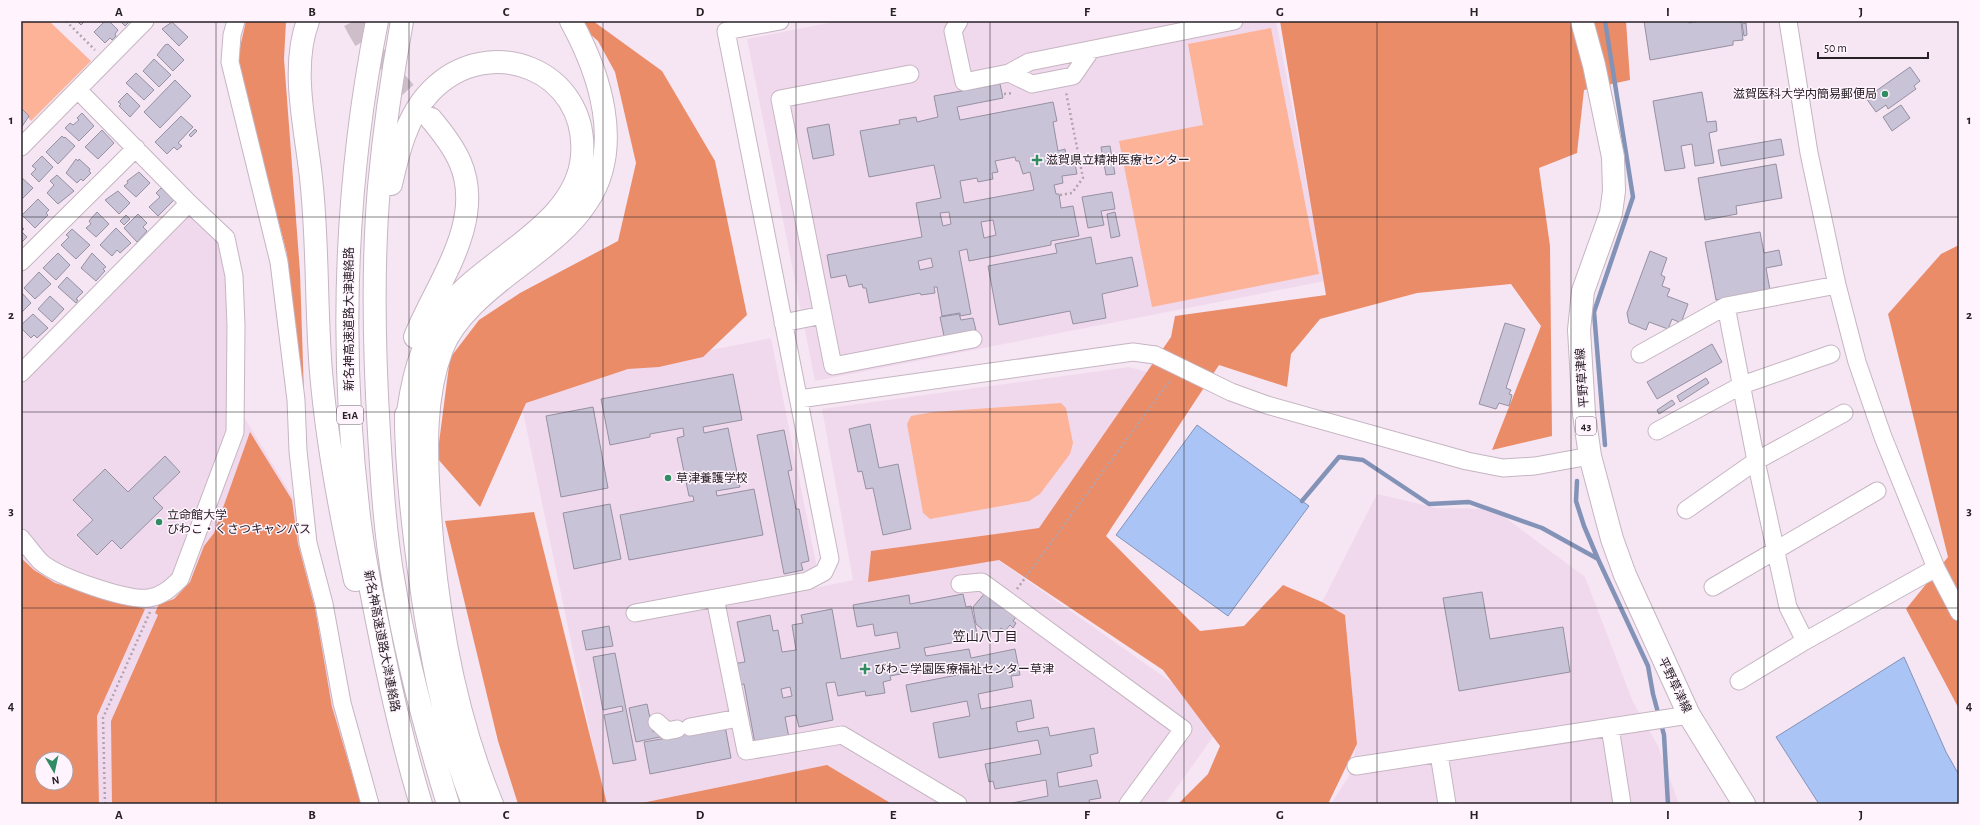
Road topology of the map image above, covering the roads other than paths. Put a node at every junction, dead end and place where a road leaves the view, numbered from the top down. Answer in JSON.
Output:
{"nodes":[{"id":1,"x":145,"y":21,"type":"edge"},
{"id":2,"x":236,"y":21,"type":"edge"},
{"id":3,"x":308,"y":21,"type":"edge"},
{"id":4,"x":377,"y":21,"type":"edge"},
{"id":5,"x":402,"y":21,"type":"edge"},
{"id":6,"x":561,"y":21,"type":"edge"},
{"id":7,"x":571,"y":21,"type":"edge"},
{"id":8,"x":780,"y":21,"type":"edge"},
{"id":9,"x":959,"y":21,"type":"edge"},
{"id":10,"x":1234,"y":21,"type":"edge"},
{"id":11,"x":1582,"y":21,"type":"edge"},
{"id":12,"x":1788,"y":21,"type":"edge"},
{"id":13,"x":725,"y":26,"type":"edge"},
{"id":14,"x":1091,"y":50,"type":"junction"},
{"id":15,"x":590,"y":60,"type":"junction"},
{"id":16,"x":1009,"y":73,"type":"junction"},
{"id":17,"x":910,"y":74,"type":"dead end"},
{"id":18,"x":78,"y":90,"type":"junction"},
{"id":19,"x":431,"y":119,"type":"tunnel mouth"},
{"id":20,"x":21,"y":147,"type":"edge"},
{"id":21,"x":136,"y":148,"type":"junction"},
{"id":22,"x":189,"y":203,"type":"junction"},
{"id":23,"x":21,"y":262,"type":"edge"},
{"id":24,"x":1837,"y":285,"type":"junction"},
{"id":25,"x":374,"y":291,"type":"junction"},
{"id":26,"x":1726,"y":306,"type":"junction"},
{"id":27,"x":823,"y":315,"type":"junction"},
{"id":28,"x":784,"y":323,"type":"junction"},
{"id":29,"x":973,"y":339,"type":"dead end"},
{"id":30,"x":1640,"y":354,"type":"dead end"},
{"id":31,"x":1831,"y":354,"type":"dead end"},
{"id":32,"x":21,"y":373,"type":"edge"},
{"id":33,"x":1742,"y":385,"type":"junction"},
{"id":34,"x":799,"y":399,"type":"junction"},
{"id":35,"x":1844,"y":413,"type":"dead end"},
{"id":36,"x":406,"y":428,"type":"junction"},
{"id":37,"x":1657,"y":431,"type":"dead end"},
{"id":38,"x":1590,"y":456,"type":"junction"},
{"id":39,"x":1756,"y":461,"type":"junction"},
{"id":40,"x":1877,"y":491,"type":"dead end"},
{"id":41,"x":1686,"y":510,"type":"dead end"},
{"id":42,"x":21,"y":538,"type":"edge"},
{"id":43,"x":1776,"y":550,"type":"junction"},
{"id":44,"x":1936,"y":568,"type":"junction"},
{"id":45,"x":960,"y":584,"type":"dead end"},
{"id":46,"x":1713,"y":587,"type":"dead end"},
{"id":47,"x":715,"y":598,"type":"junction"},
{"id":48,"x":1959,"y":612,"type":"edge"},
{"id":49,"x":636,"y":613,"type":"dead end"},
{"id":50,"x":1805,"y":641,"type":"junction"},
{"id":51,"x":1740,"y":681,"type":"dead end"},
{"id":52,"x":1679,"y":716,"type":"junction"},
{"id":53,"x":739,"y":718,"type":"junction"},
{"id":54,"x":657,"y":722,"type":"dead end"},
{"id":55,"x":1610,"y":727,"type":"junction"},
{"id":56,"x":402,"y":737,"type":"junction"},
{"id":57,"x":1439,"y":754,"type":"junction"},
{"id":58,"x":1356,"y":766,"type":"dead end"},
{"id":59,"x":370,"y":804,"type":"edge"},
{"id":60,"x":421,"y":804,"type":"edge"},
{"id":61,"x":448,"y":804,"type":"edge"},
{"id":62,"x":473,"y":804,"type":"edge"},
{"id":63,"x":492,"y":804,"type":"edge"},
{"id":64,"x":958,"y":804,"type":"edge"},
{"id":65,"x":1128,"y":804,"type":"edge"},
{"id":66,"x":1447,"y":804,"type":"edge"},
{"id":67,"x":1622,"y":804,"type":"edge"},
{"id":68,"x":1744,"y":804,"type":"edge"}],
"edges":[{"from":1,"to":18,"type":"street"},
{"from":2,"to":59,"type":"street"},
{"from":3,"to":56,"type":"main road"},
{"from":4,"to":56,"type":"main road","name":"新名神高速道路大津連絡路","number":"E1A"},
{"from":5,"to":25,"type":"main road","name":"新名神高速道路大津連絡路","number":"E1A"},
{"from":6,"to":15,"type":"main road"},
{"from":7,"to":15,"type":"main road"},
{"from":8,"to":13,"type":"street"},
{"from":9,"to":16,"type":"street"},
{"from":10,"to":14,"type":"street"},
{"from":11,"to":38,"type":"main road","name":"平野草津線","number":"43"},
{"from":12,"to":24,"type":"street"},
{"from":13,"to":28,"type":"street"},
{"from":14,"to":16,"type":"street"},
{"from":14,"to":16,"type":"street"},
{"from":15,"to":63,"type":"main road"},
{"from":17,"to":27,"type":"street"},
{"from":18,"to":20,"type":"street"},
{"from":18,"to":21,"type":"street"},
{"from":19,"to":36,"type":"main road"},
{"from":21,"to":22,"type":"street"},
{"from":21,"to":23,"type":"street"},
{"from":22,"to":32,"type":"street"},
{"from":22,"to":42,"type":"street"},
{"from":24,"to":26,"type":"street"},
{"from":24,"to":44,"type":"street"},
{"from":25,"to":36,"type":"main road"},
{"from":25,"to":61,"type":"main road","name":"新名神高速道路大津連絡路","number":"E1A"},
{"from":26,"to":30,"type":"street"},
{"from":26,"to":33,"type":"street"},
{"from":27,"to":28,"type":"street"},
{"from":27,"to":29,"type":"street"},
{"from":28,"to":34,"type":"street"},
{"from":31,"to":33,"type":"street"},
{"from":33,"to":37,"type":"street"},
{"from":33,"to":39,"type":"street"},
{"from":34,"to":38,"type":"street"},
{"from":34,"to":47,"type":"street"},
{"from":35,"to":39,"type":"street"},
{"from":36,"to":62,"type":"main road"},
{"from":38,"to":52,"type":"main road","name":"平野草津線","number":"43"},
{"from":39,"to":41,"type":"street"},
{"from":39,"to":43,"type":"street"},
{"from":40,"to":43,"type":"street"},
{"from":43,"to":46,"type":"street"},
{"from":43,"to":50,"type":"street"},
{"from":44,"to":48,"type":"street"},
{"from":44,"to":50,"type":"street"},
{"from":45,"to":65,"type":"street"},
{"from":47,"to":49,"type":"street"},
{"from":47,"to":53,"type":"street"},
{"from":50,"to":51,"type":"street"},
{"from":52,"to":55,"type":"street"},
{"from":52,"to":68,"type":"main road","name":"平野草津線","number":"43"},
{"from":53,"to":54,"type":"street"},
{"from":53,"to":64,"type":"street"},
{"from":55,"to":57,"type":"street"},
{"from":55,"to":67,"type":"street"},
{"from":56,"to":60,"type":"main road","name":"新名神高速道路大津連絡路","number":"E1A"},
{"from":57,"to":58,"type":"street"},
{"from":57,"to":66,"type":"street"}]}
